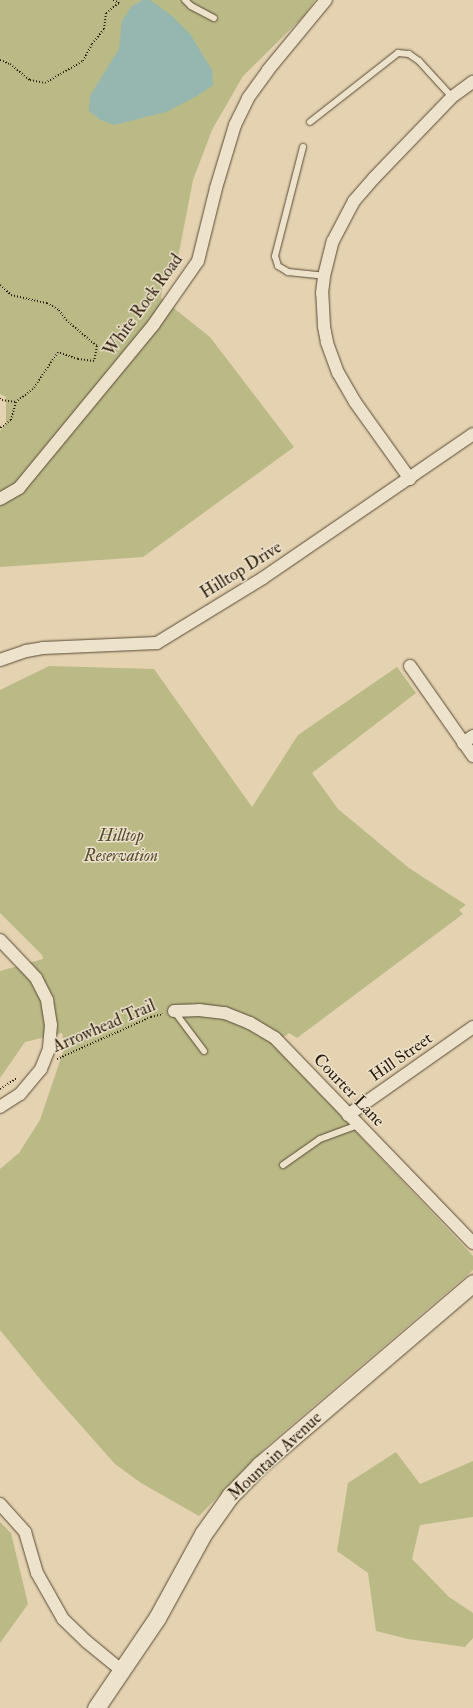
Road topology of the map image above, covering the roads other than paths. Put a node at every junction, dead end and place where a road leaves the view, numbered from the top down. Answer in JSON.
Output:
{"nodes":[{"id":1,"x":185,"y":0,"type":"edge"},
{"id":2,"x":326,"y":0,"type":"edge"},
{"id":3,"x":214,"y":18,"type":"dead end"},
{"id":4,"x":473,"y":82,"type":"edge"},
{"id":5,"x":452,"y":97,"type":"junction"},
{"id":6,"x":310,"y":122,"type":"dead end"},
{"id":7,"x":303,"y":148,"type":"dead end"},
{"id":8,"x":324,"y":276,"type":"junction"},
{"id":9,"x":473,"y":434,"type":"edge"},
{"id":10,"x":410,"y":479,"type":"junction"},
{"id":11,"x":0,"y":499,"type":"edge"},
{"id":12,"x":0,"y":660,"type":"edge"},
{"id":13,"x":410,"y":666,"type":"dead end"},
{"id":14,"x":473,"y":736,"type":"edge"},
{"id":15,"x":463,"y":743,"type":"junction"},
{"id":16,"x":473,"y":756,"type":"edge"},
{"id":17,"x":0,"y":940,"type":"edge"},
{"id":18,"x":174,"y":1011,"type":"joint"},
{"id":19,"x":473,"y":1026,"type":"edge"},
{"id":20,"x":204,"y":1051,"type":"dead end"},
{"id":21,"x":0,"y":1107,"type":"edge"},
{"id":22,"x":348,"y":1115,"type":"junction"},
{"id":23,"x":358,"y":1125,"type":"junction"},
{"id":24,"x":283,"y":1166,"type":"dead end"},
{"id":25,"x":473,"y":1243,"type":"edge"},
{"id":26,"x":473,"y":1283,"type":"edge"},
{"id":27,"x":0,"y":1504,"type":"edge"},
{"id":28,"x":121,"y":1670,"type":"junction"},
{"id":29,"x":96,"y":1708,"type":"edge"}],
"edges":[{"from":1,"to":3,"type":"lane"},
{"from":2,"to":11,"type":"street","name":"White Rock Road"},
{"from":4,"to":5,"type":"street"},
{"from":5,"to":6,"type":"lane"},
{"from":5,"to":8,"type":"street"},
{"from":7,"to":8,"type":"lane"},
{"from":8,"to":10,"type":"street"},
{"from":9,"to":10,"type":"street","name":"Hilltop Drive"},
{"from":10,"to":12,"type":"street","name":"Hilltop Drive"},
{"from":13,"to":15,"type":"street"},
{"from":14,"to":15,"type":"street"},
{"from":15,"to":16,"type":"street"},
{"from":17,"to":21,"type":"street"},
{"from":18,"to":20,"type":"lane"},
{"from":18,"to":22,"type":"street","name":"Courter Lane"},
{"from":19,"to":22,"type":"street","name":"Hill Street"},
{"from":22,"to":23,"type":"street","name":"Courter Lane"},
{"from":23,"to":24,"type":"lane"},
{"from":23,"to":25,"type":"street","name":"Courter Lane"},
{"from":26,"to":28,"type":"street","name":"Mountain Avenue"},
{"from":27,"to":28,"type":"street"},
{"from":28,"to":29,"type":"street","name":"Mountain Avenue"}]}
